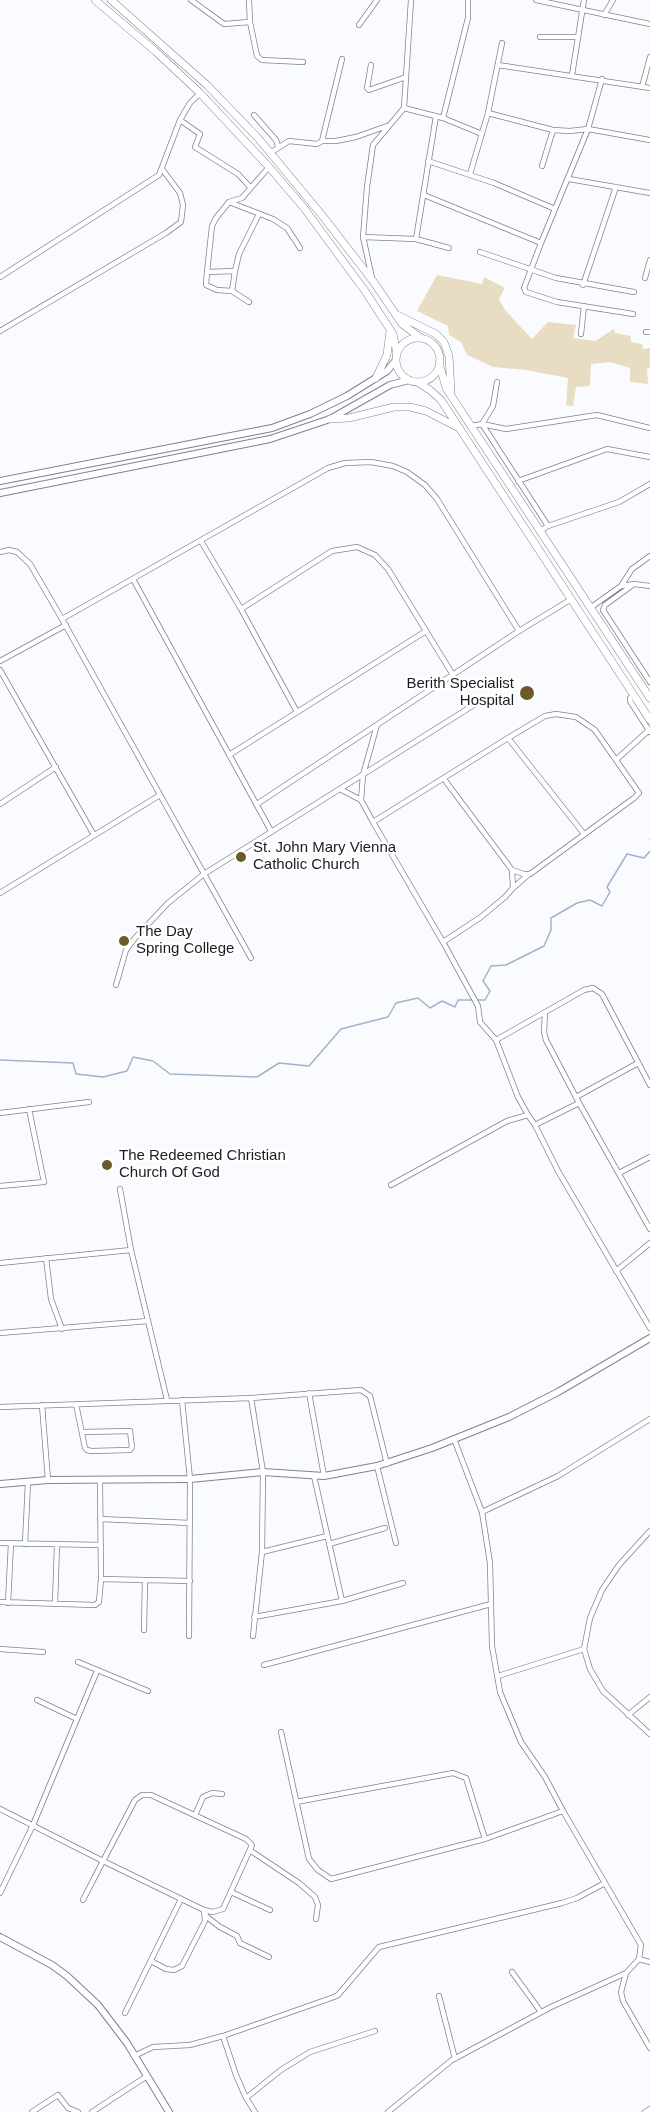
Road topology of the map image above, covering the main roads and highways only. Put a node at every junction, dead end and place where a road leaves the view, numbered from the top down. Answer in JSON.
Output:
{"nodes":[{"id":1,"x":95,"y":0,"type":"edge"},
{"id":2,"x":111,"y":0,"type":"edge"},
{"id":3,"x":396,"y":314,"type":"junction"},
{"id":4,"x":390,"y":328,"type":"junction"},
{"id":5,"x":422,"y":338,"type":"junction"},
{"id":6,"x":396,"y":357,"type":"junction"},
{"id":7,"x":439,"y":363,"type":"junction"},
{"id":8,"x":376,"y":378,"type":"junction"},
{"id":9,"x":413,"y":381,"type":"junction"},
{"id":10,"x":452,"y":398,"type":"junction"},
{"id":11,"x":330,"y":419,"type":"junction"},
{"id":12,"x":458,"y":428,"type":"junction"},
{"id":13,"x":0,"y":481,"type":"edge"},
{"id":14,"x":0,"y":493,"type":"edge"},
{"id":15,"x":650,"y":698,"type":"edge"},
{"id":16,"x":650,"y":720,"type":"edge"},
{"id":17,"x":650,"y":1338,"type":"edge"},
{"id":18,"x":0,"y":1484,"type":"edge"},
{"id":19,"x":0,"y":1937,"type":"edge"},
{"id":20,"x":169,"y":2112,"type":"edge"}],
"edges":[{"from":1,"to":4,"type":"main road"},
{"from":2,"to":3,"type":"main road"},
{"from":3,"to":5,"type":"main road"},
{"from":3,"to":10,"type":"main road"},
{"from":4,"to":6,"type":"main road"},
{"from":4,"to":8,"type":"main road"},
{"from":5,"to":6,"type":"main road"},
{"from":5,"to":7,"type":"main road"},
{"from":6,"to":8,"type":"main road"},
{"from":6,"to":9,"type":"main road"},
{"from":7,"to":9,"type":"main road"},
{"from":7,"to":10,"type":"main road"},
{"from":8,"to":13,"type":"main road"},
{"from":9,"to":11,"type":"main road"},
{"from":9,"to":12,"type":"main road"},
{"from":10,"to":15,"type":"main road"},
{"from":11,"to":12,"type":"main road"},
{"from":11,"to":14,"type":"main road"},
{"from":12,"to":16,"type":"main road"},
{"from":17,"to":18,"type":"main road"},
{"from":19,"to":20,"type":"main road"}]}
